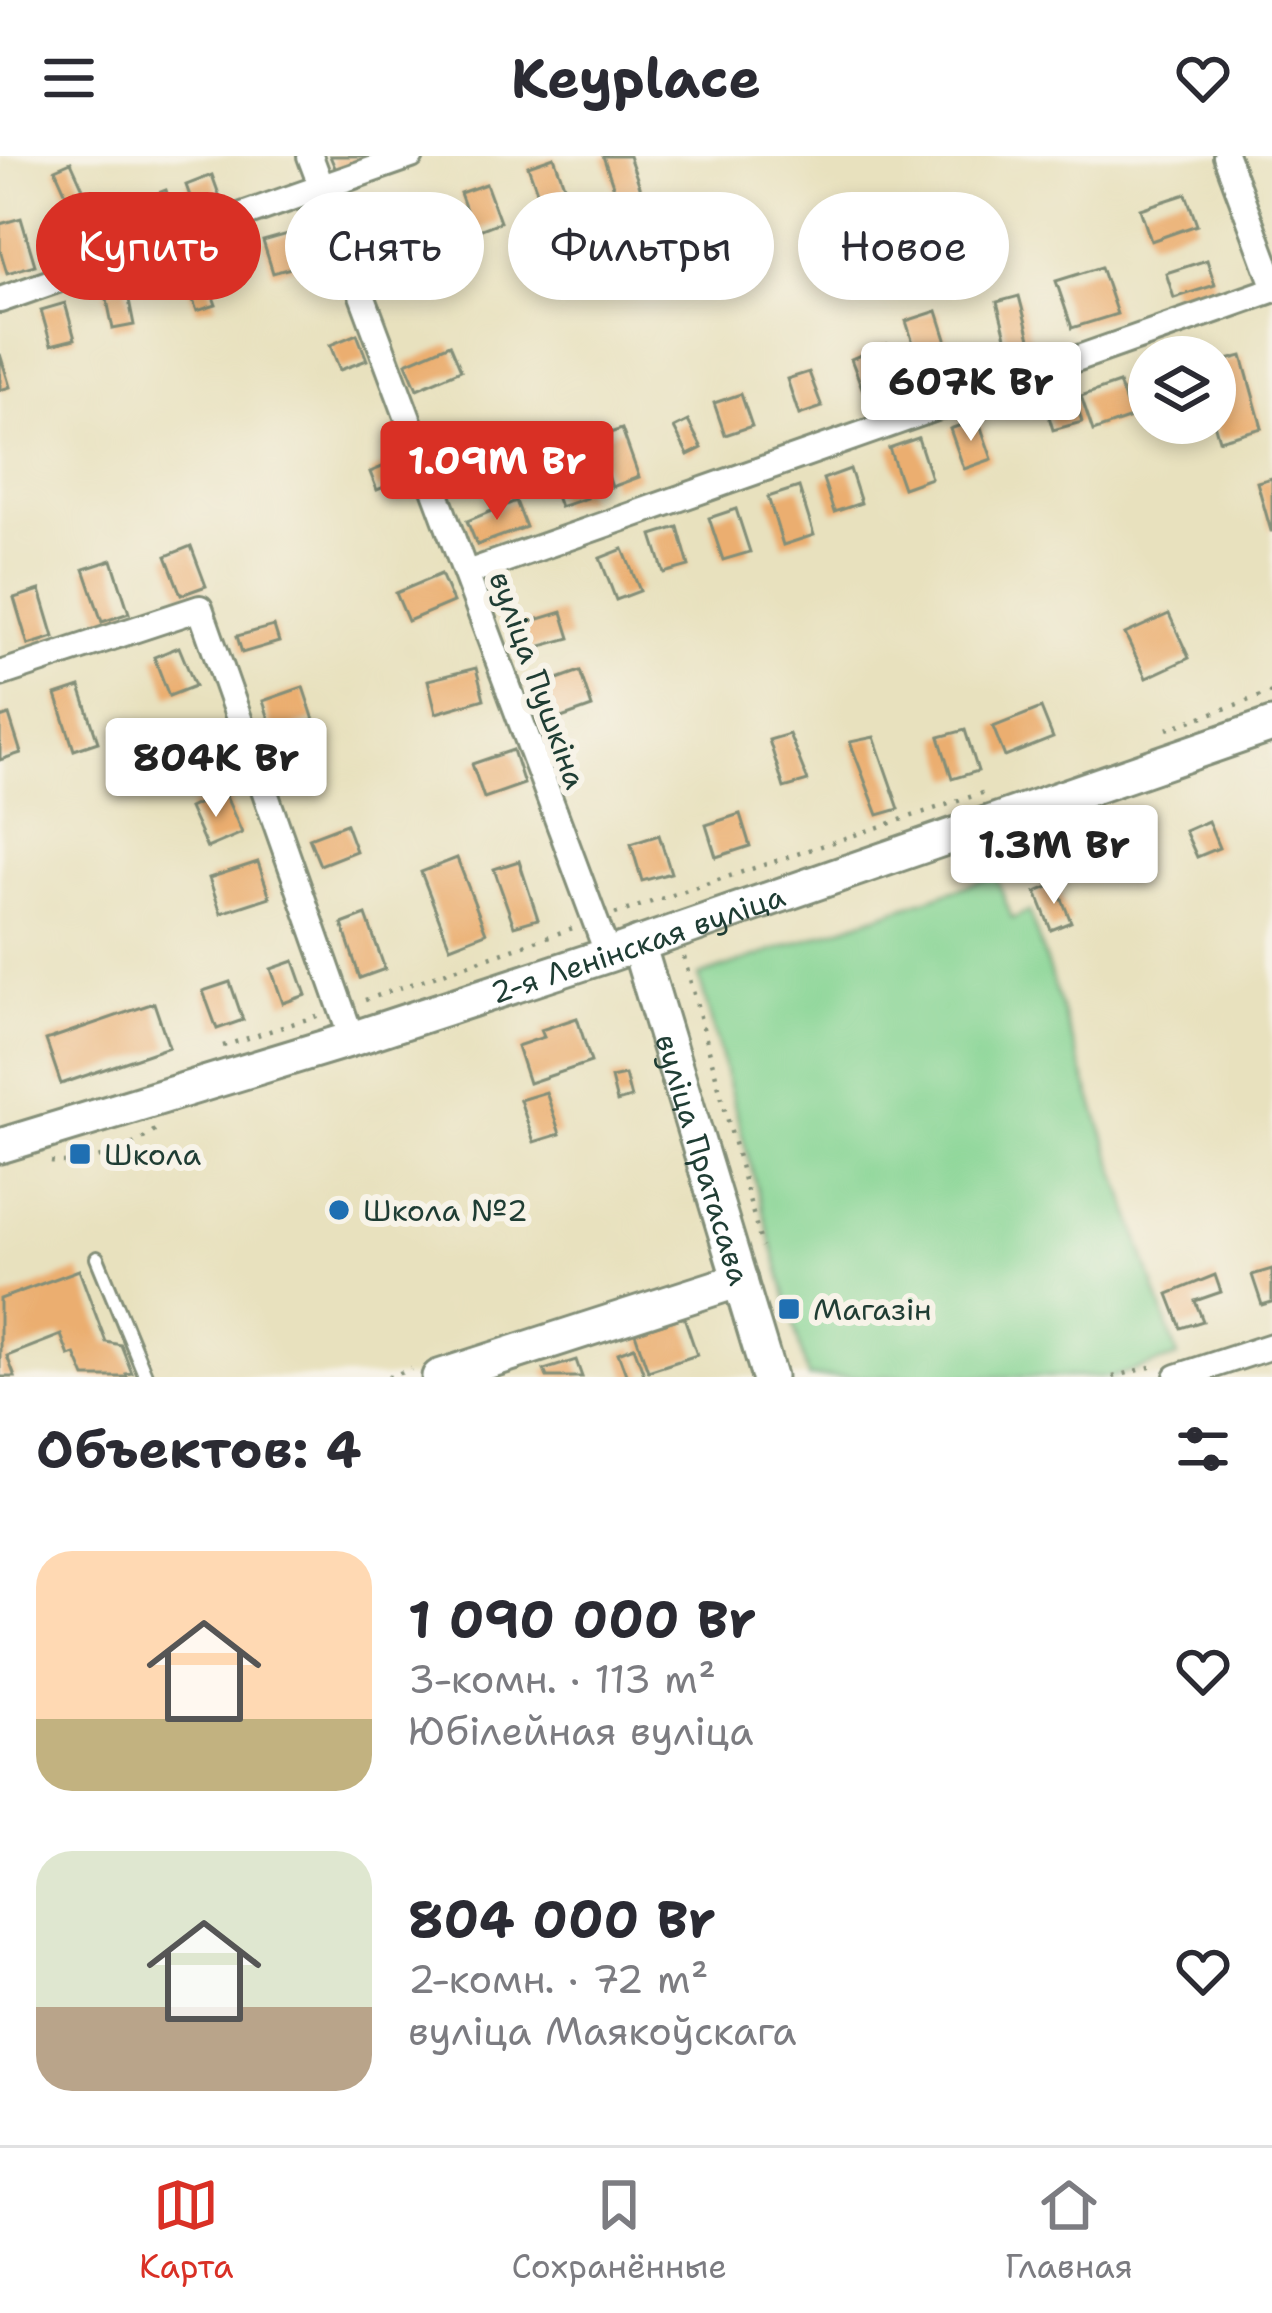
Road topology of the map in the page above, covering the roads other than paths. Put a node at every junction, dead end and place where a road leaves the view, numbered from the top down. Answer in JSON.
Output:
{"nodes":[{"id":1,"x":310,"y":156,"type":"edge"},
{"id":2,"x":411,"y":156,"type":"edge"},
{"id":3,"x":1226,"y":156,"type":"edge"},
{"id":4,"x":322,"y":186,"type":"junction"},
{"id":5,"x":1272,"y":280,"type":"edge"},
{"id":6,"x":1272,"y":290,"type":"edge"},
{"id":7,"x":0,"y":300,"type":"edge"},
{"id":8,"x":467,"y":573,"type":"junction"},
{"id":9,"x":0,"y":674,"type":"edge"},
{"id":10,"x":1272,"y":725,"type":"edge"},
{"id":11,"x":623,"y":950,"type":"junction"},
{"id":12,"x":347,"y":1024,"type":"junction"},
{"id":13,"x":0,"y":1146,"type":"edge"},
{"id":14,"x":97,"y":1258,"type":"dead end"},
{"id":15,"x":753,"y":1272,"type":"junction"},
{"id":16,"x":1272,"y":1346,"type":"edge"},
{"id":17,"x":146,"y":1377,"type":"edge"},
{"id":18,"x":439,"y":1377,"type":"edge"},
{"id":19,"x":770,"y":1377,"type":"edge"},
{"id":20,"x":1178,"y":1377,"type":"edge"}],
"edges":[{"from":1,"to":4,"type":"street","name":"вуліца Пушкіна"},
{"from":2,"to":4,"type":"street"},
{"from":3,"to":5,"type":"street"},
{"from":4,"to":7,"type":"street"},
{"from":4,"to":8,"type":"street","name":"вуліца Пушкіна"},
{"from":6,"to":8,"type":"street"},
{"from":8,"to":11,"type":"street","name":"вуліца Пушкіна"},
{"from":9,"to":12,"type":"street"},
{"from":10,"to":11,"type":"main road","name":"2-я Ленінская вуліца"},
{"from":11,"to":12,"type":"main road","name":"2-я Ленінская вуліца"},
{"from":11,"to":15,"type":"main road","name":"вуліца Пратасава"},
{"from":12,"to":13,"type":"main road","name":"2-я Ленінская вуліца"},
{"from":14,"to":17,"type":"lane"},
{"from":15,"to":18,"type":"main road"},
{"from":15,"to":19,"type":"main road","name":"вуліца Пратасава"},
{"from":16,"to":20,"type":"street"}]}
